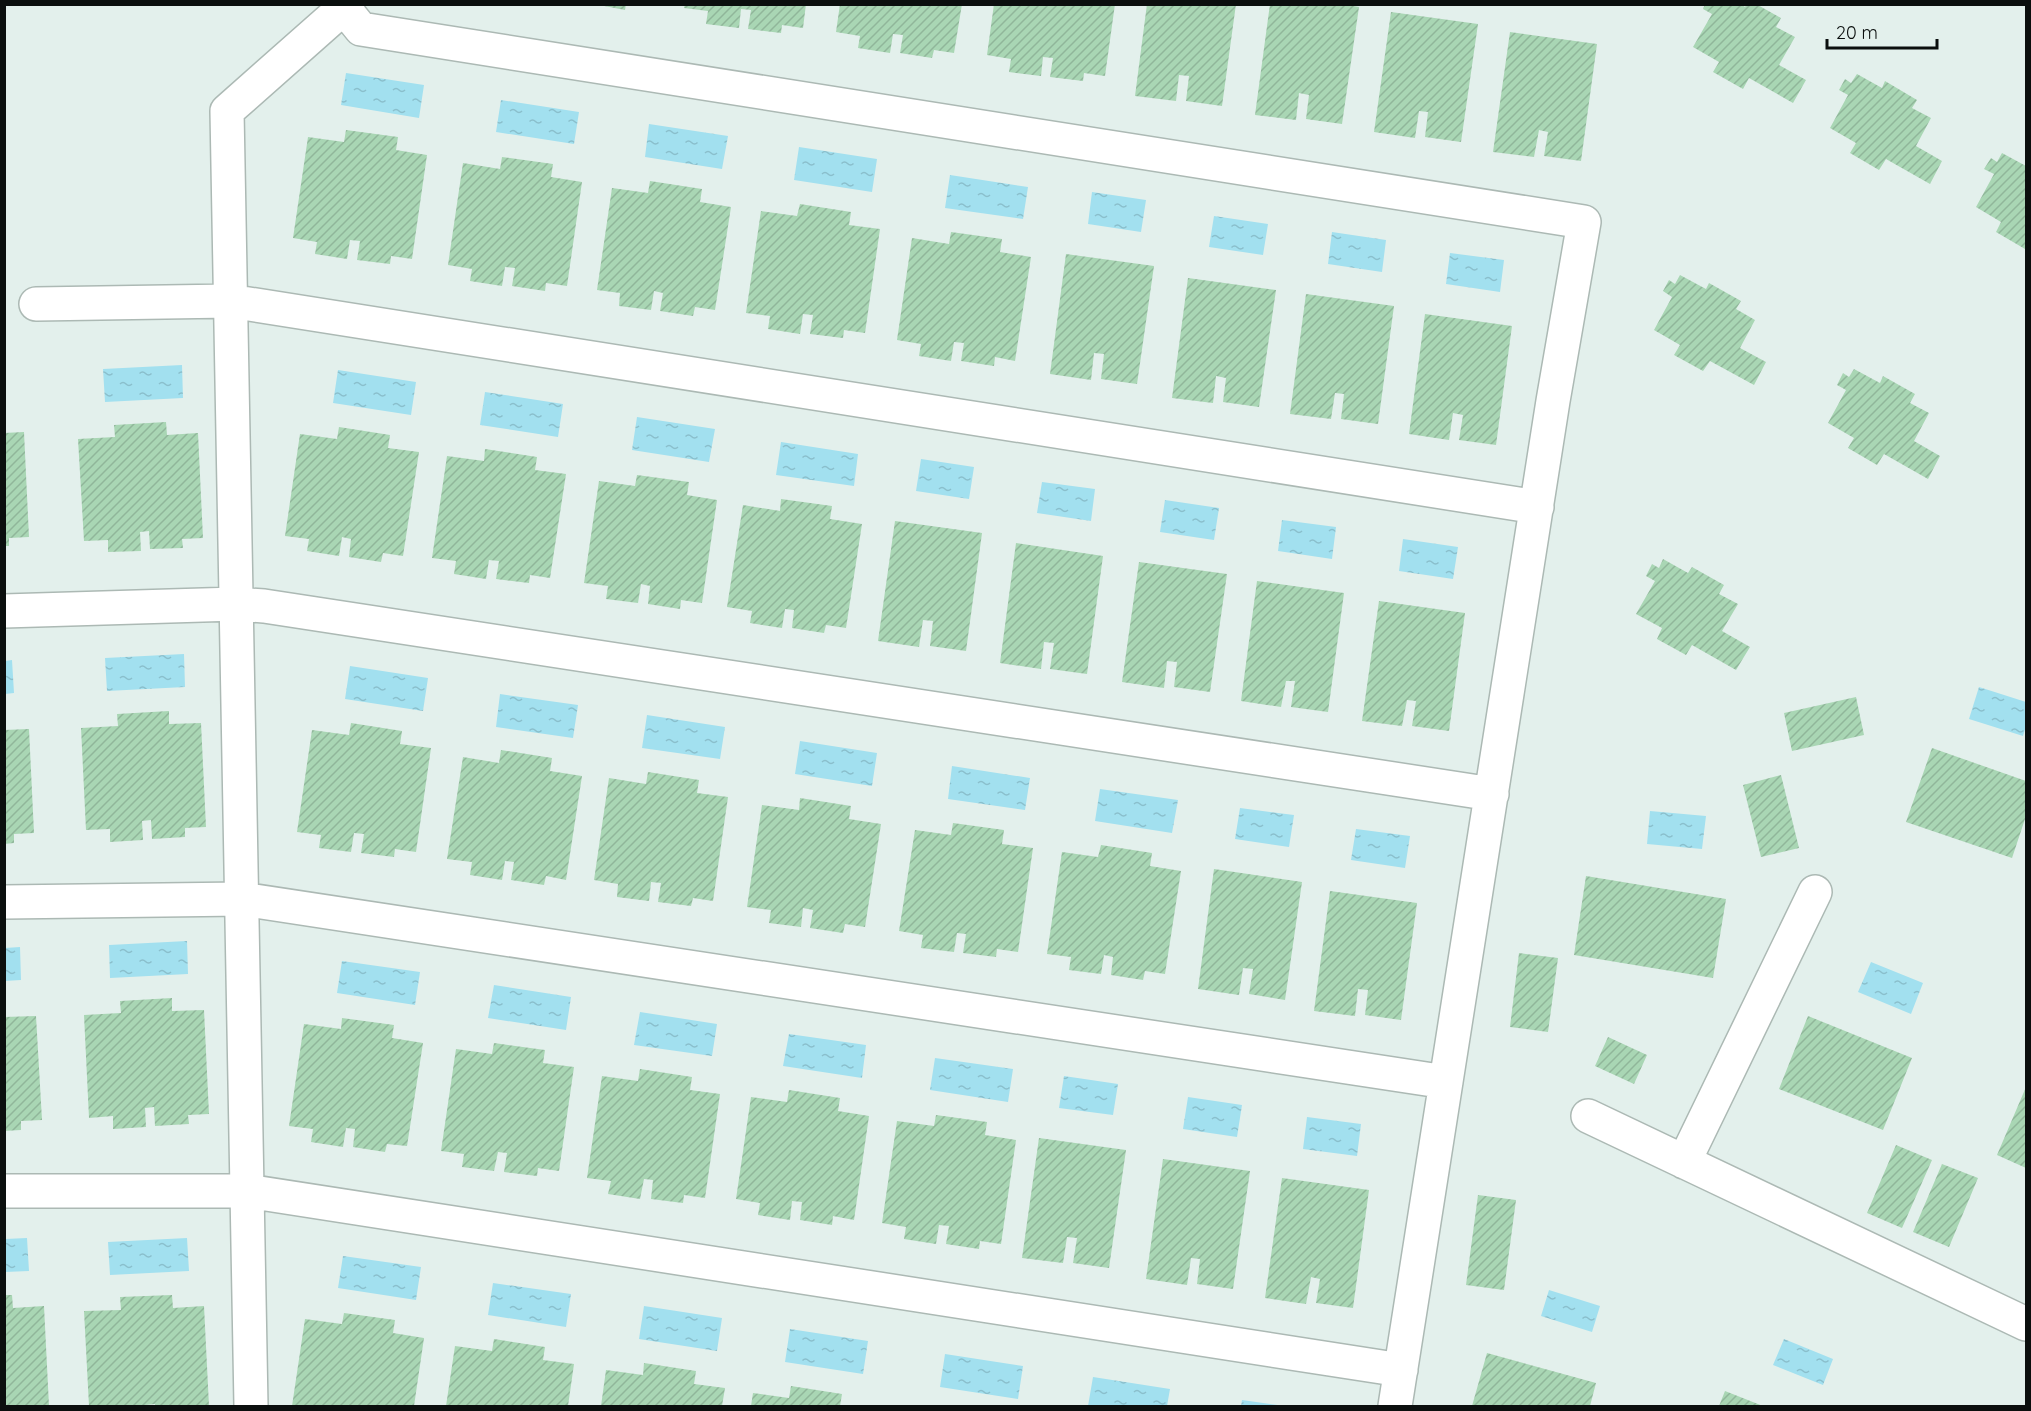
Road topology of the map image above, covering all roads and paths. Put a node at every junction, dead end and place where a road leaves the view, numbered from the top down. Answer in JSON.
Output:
{"nodes":[{"id":1,"x":346,"y":6,"type":"edge"},
{"id":2,"x":230,"y":301,"type":"junction"},
{"id":3,"x":36,"y":304,"type":"dead end"},
{"id":4,"x":1537,"y":507,"type":"junction"},
{"id":5,"x":236,"y":604,"type":"junction"},
{"id":6,"x":4,"y":611,"type":"edge"},
{"id":7,"x":1492,"y":794,"type":"junction"},
{"id":8,"x":1815,"y":892,"type":"dead end"},
{"id":9,"x":242,"y":898,"type":"junction"},
{"id":10,"x":4,"y":902,"type":"edge"},
{"id":11,"x":1446,"y":1082,"type":"junction"},
{"id":12,"x":1588,"y":1116,"type":"dead end"},
{"id":13,"x":1684,"y":1162,"type":"junction"},
{"id":14,"x":4,"y":1191,"type":"edge"},
{"id":15,"x":247,"y":1191,"type":"junction"},
{"id":16,"x":2026,"y":1324,"type":"edge"},
{"id":17,"x":1401,"y":1370,"type":"junction"},
{"id":18,"x":251,"y":1407,"type":"edge"},
{"id":19,"x":1395,"y":1407,"type":"edge"}],
"edges":[{"from":1,"to":2,"type":"street"},
{"from":1,"to":4,"type":"street"},
{"from":2,"to":3,"type":"street"},
{"from":2,"to":4,"type":"street"},
{"from":2,"to":5,"type":"street"},
{"from":4,"to":7,"type":"street"},
{"from":5,"to":6,"type":"street"},
{"from":5,"to":7,"type":"street"},
{"from":5,"to":9,"type":"street"},
{"from":7,"to":11,"type":"street"},
{"from":8,"to":13,"type":"street"},
{"from":9,"to":10,"type":"street"},
{"from":9,"to":11,"type":"street"},
{"from":9,"to":15,"type":"street"},
{"from":11,"to":17,"type":"street"},
{"from":12,"to":13,"type":"street"},
{"from":13,"to":16,"type":"street"},
{"from":14,"to":15,"type":"street"},
{"from":15,"to":17,"type":"street"},
{"from":15,"to":18,"type":"street"},
{"from":17,"to":19,"type":"street"}]}
